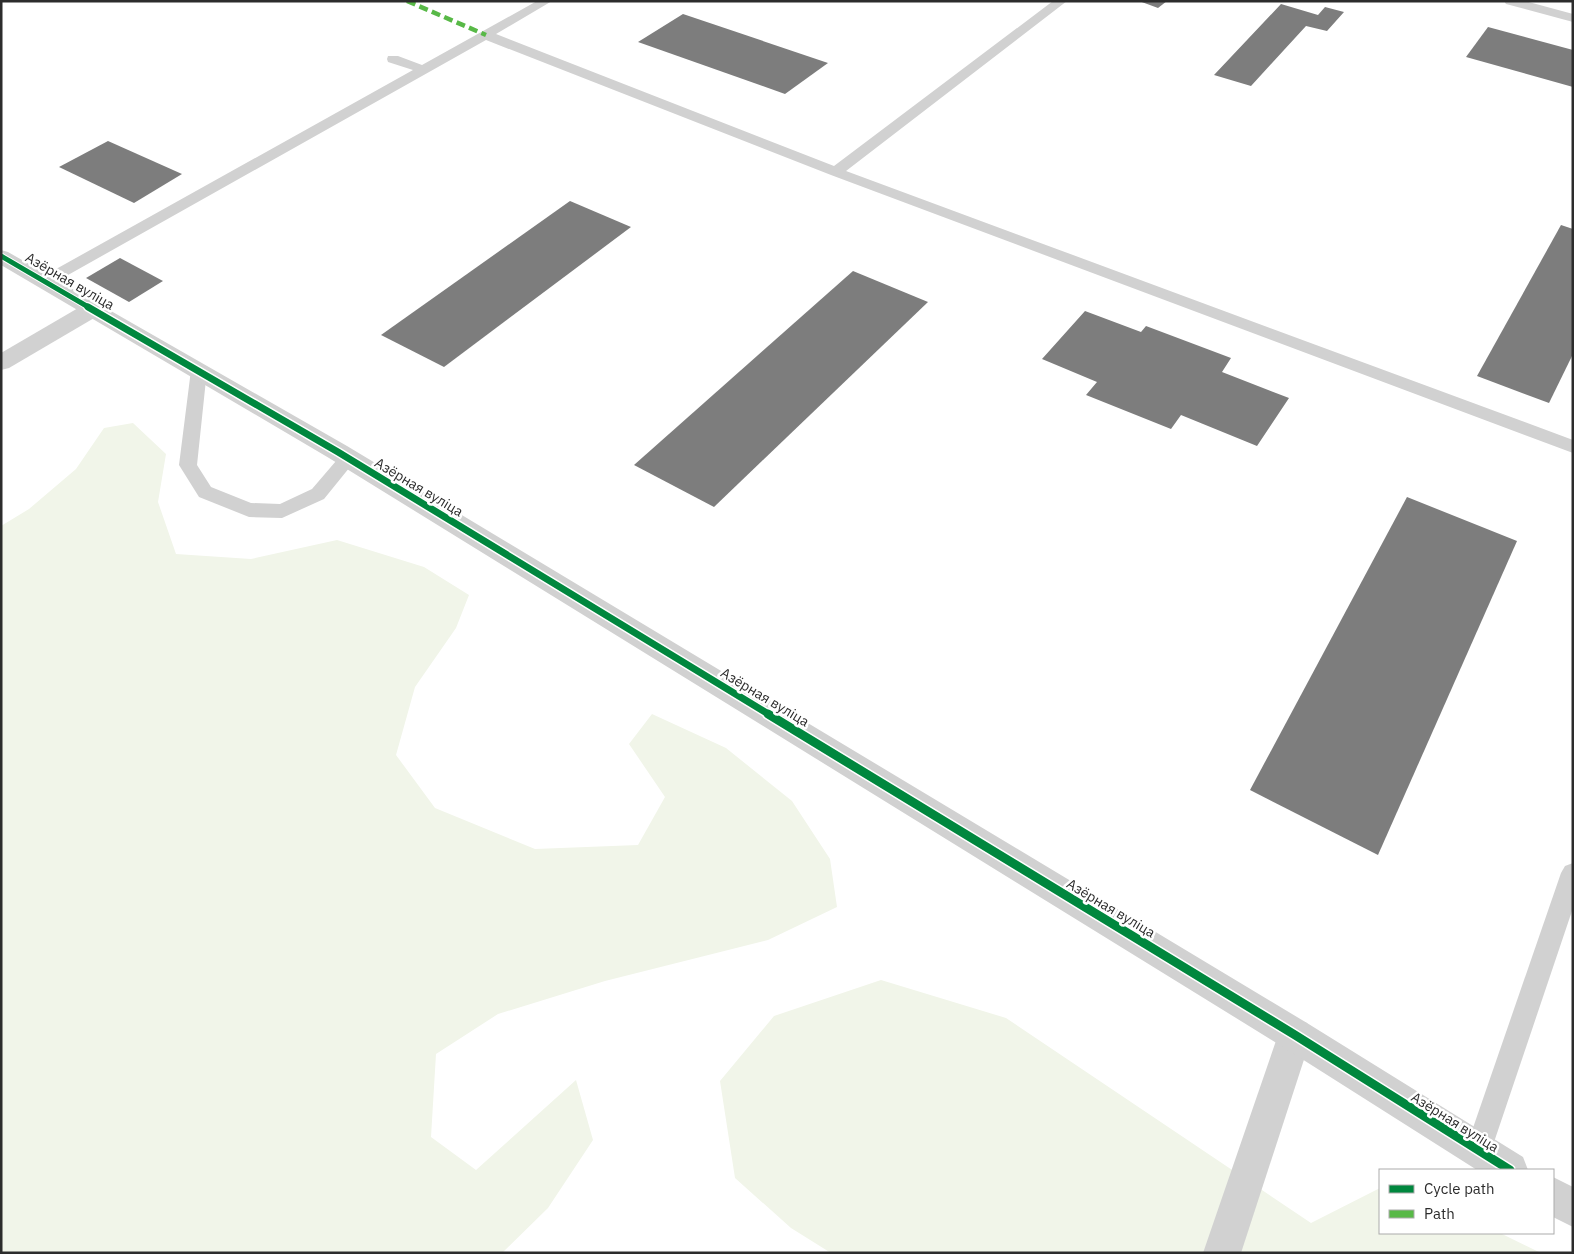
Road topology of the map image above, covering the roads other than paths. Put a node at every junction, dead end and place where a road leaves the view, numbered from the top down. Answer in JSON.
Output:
{"nodes":[{"id":1,"x":546,"y":1,"type":"edge"},
{"id":2,"x":1061,"y":1,"type":"edge"},
{"id":3,"x":1510,"y":1,"type":"edge"},
{"id":4,"x":1573,"y":18,"type":"edge"},
{"id":5,"x":486,"y":34,"type":"junction"},
{"id":6,"x":393,"y":59,"type":"dead end"},
{"id":7,"x":422,"y":69,"type":"junction"},
{"id":8,"x":836,"y":172,"type":"junction"},
{"id":9,"x":1,"y":256,"type":"edge"},
{"id":10,"x":46,"y":282,"type":"junction"},
{"id":11,"x":93,"y":309,"type":"junction"},
{"id":12,"x":1,"y":363,"type":"edge"},
{"id":13,"x":199,"y":370,"type":"junction"},
{"id":14,"x":1573,"y":447,"type":"edge"},
{"id":15,"x":348,"y":458,"type":"junction"},
{"id":16,"x":1573,"y":874,"type":"edge"},
{"id":17,"x":1295,"y":1035,"type":"junction"},
{"id":18,"x":1478,"y":1151,"type":"junction"},
{"id":19,"x":1508,"y":1169,"type":"edge"},
{"id":20,"x":1554,"y":1197,"type":"edge"},
{"id":21,"x":1573,"y":1208,"type":"edge"},
{"id":22,"x":1222,"y":1253,"type":"edge"}],
"edges":[{"from":1,"to":5,"type":"lane"},
{"from":2,"to":8,"type":"lane"},
{"from":3,"to":4,"type":"lane"},
{"from":5,"to":7,"type":"lane"},
{"from":5,"to":8,"type":"lane"},
{"from":6,"to":7,"type":"lane"},
{"from":7,"to":10,"type":"lane"},
{"from":8,"to":14,"type":"lane"},
{"from":9,"to":10,"type":"street","name":"Азёрная вуліца"},
{"from":10,"to":11,"type":"street","name":"Азёрная вуліца"},
{"from":11,"to":12,"type":"street"},
{"from":11,"to":13,"type":"street","name":"Азёрная вуліца"},
{"from":13,"to":15,"type":"street","name":"Азёрная вуліца"},
{"from":13,"to":15,"type":"lane"},
{"from":15,"to":17,"type":"street","name":"Азёрная вуліца"},
{"from":16,"to":18,"type":"lane"},
{"from":17,"to":18,"type":"street","name":"Азёрная вуліца"},
{"from":17,"to":22,"type":"street"},
{"from":18,"to":19,"type":"street","name":"Азёрная вуліца"},
{"from":20,"to":21,"type":"street"}]}
